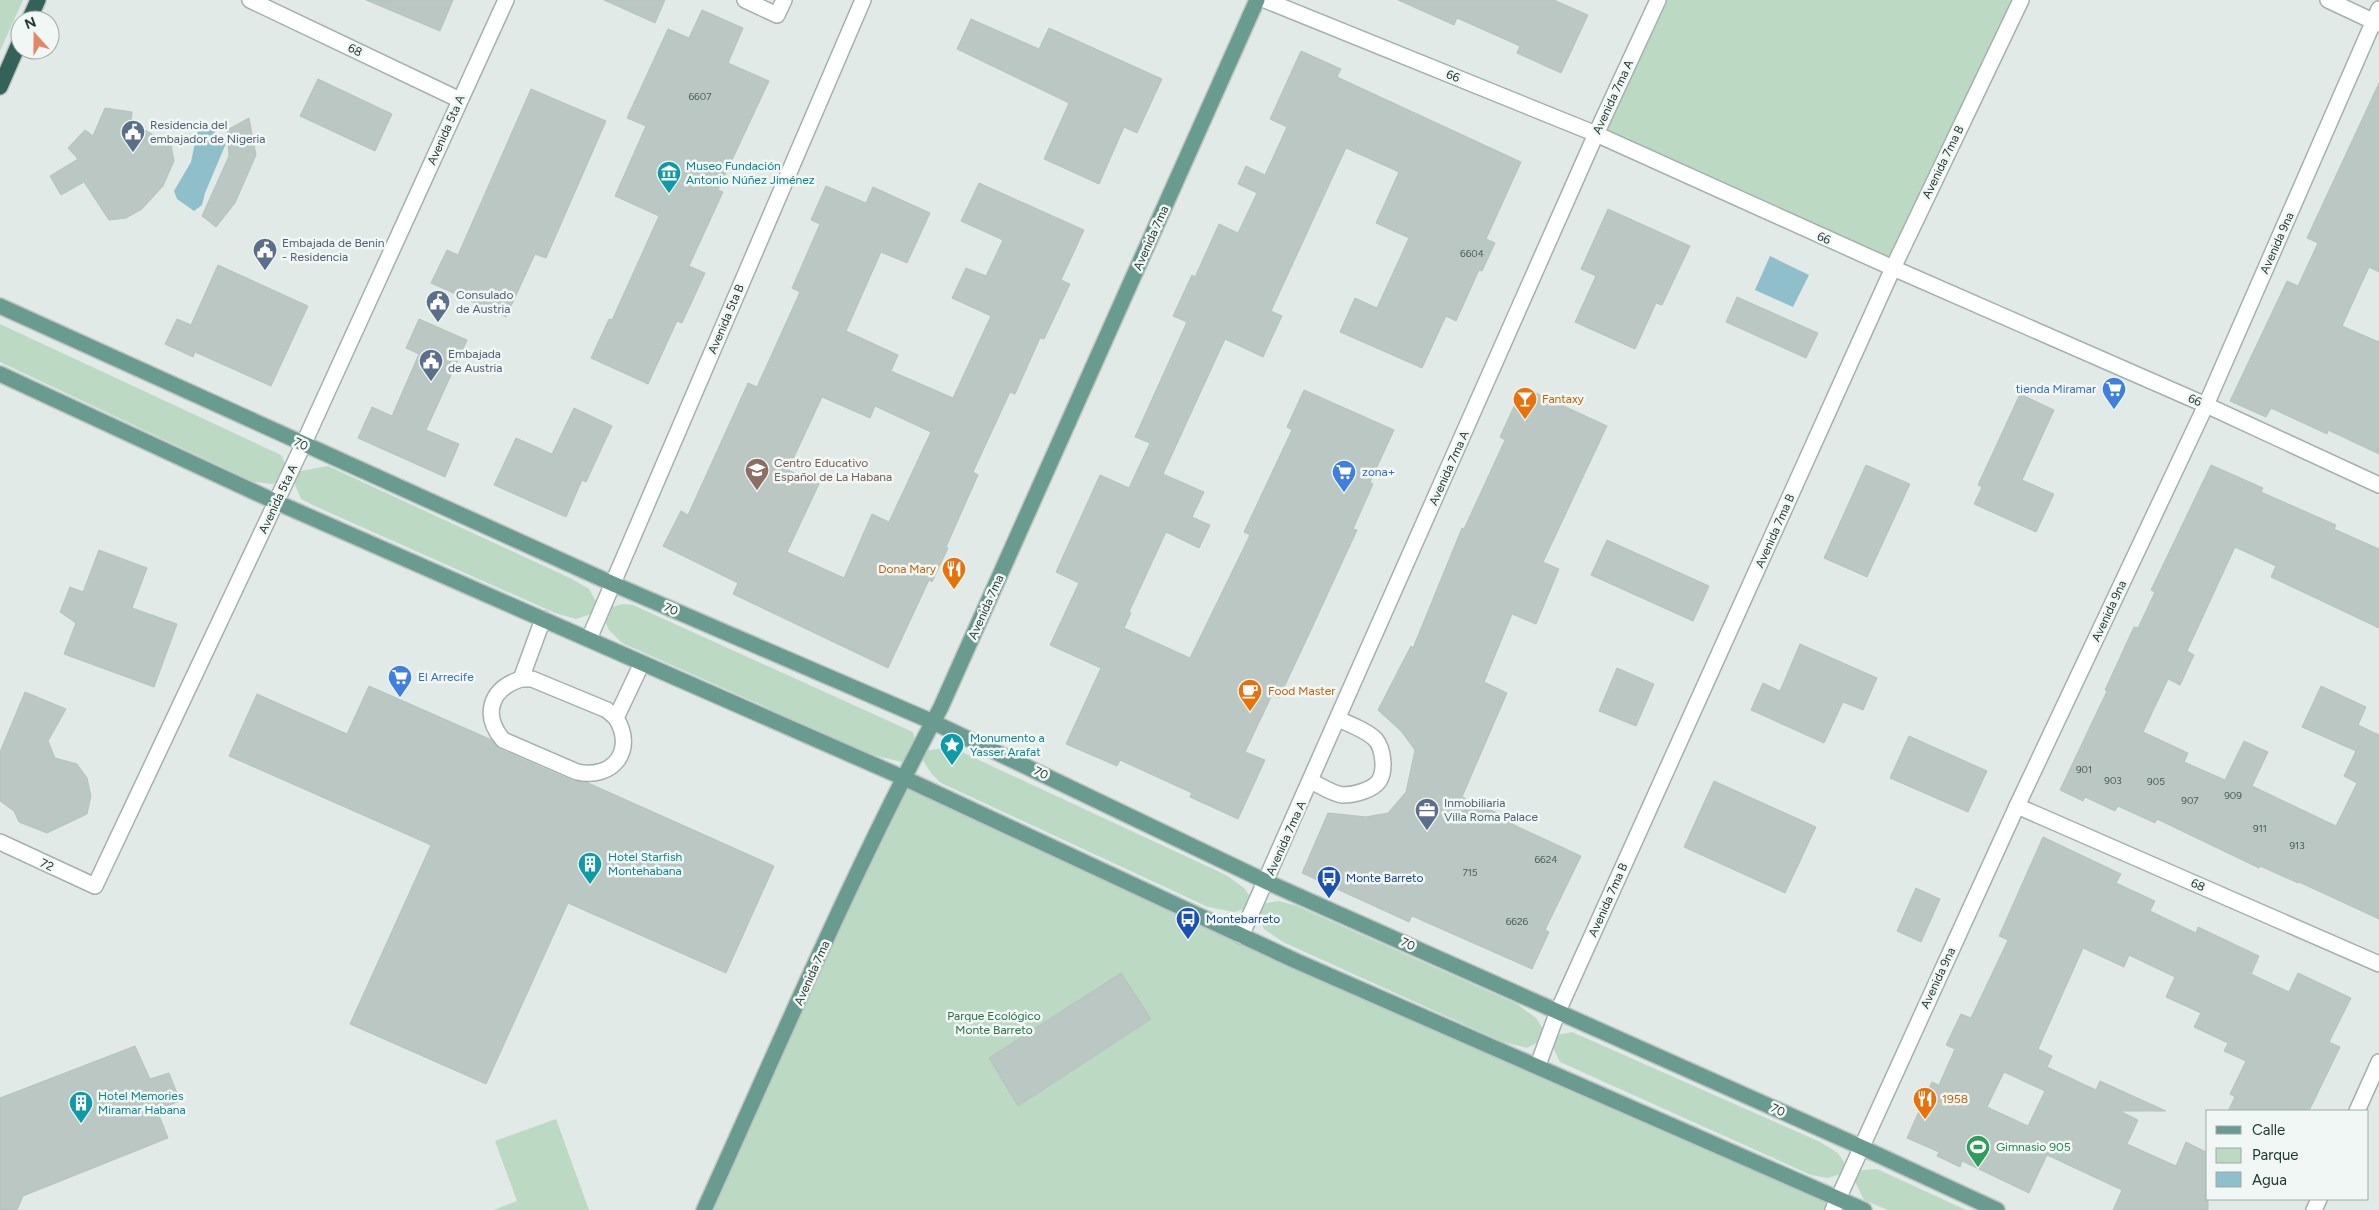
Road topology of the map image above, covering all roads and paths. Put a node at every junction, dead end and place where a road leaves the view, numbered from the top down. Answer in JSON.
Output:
{"nodes":[{"id":1,"x":250,"y":0,"type":"edge"},
{"id":2,"x":506,"y":0,"type":"edge"},
{"id":3,"x":744,"y":0,"type":"edge"},
{"id":4,"x":784,"y":0,"type":"edge"},
{"id":5,"x":863,"y":0,"type":"edge"},
{"id":6,"x":1257,"y":0,"type":"edge"},
{"id":7,"x":1265,"y":0,"type":"edge"},
{"id":8,"x":1658,"y":0,"type":"edge"},
{"id":9,"x":2021,"y":0,"type":"edge"},
{"id":10,"x":2328,"y":0,"type":"edge"},
{"id":11,"x":2377,"y":18,"type":"edge"},
{"id":12,"x":12,"y":60,"type":"edge"},
{"id":13,"x":0,"y":87,"type":"edge"},
{"id":14,"x":460,"y":100,"type":"junction"},
{"id":15,"x":1596,"y":134,"type":"junction"},
{"id":16,"x":1893,"y":268,"type":"junction"},
{"id":17,"x":0,"y":306,"type":"edge"},
{"id":18,"x":0,"y":374,"type":"edge"},
{"id":19,"x":2206,"y":405,"type":"junction"},
{"id":20,"x":303,"y":445,"type":"junction"},
{"id":21,"x":2379,"y":486,"type":"edge"},
{"id":22,"x":276,"y":502,"type":"junction"},
{"id":23,"x":611,"y":583,"type":"junction"},
{"id":24,"x":543,"y":619,"type":"junction"},
{"id":25,"x":589,"y":639,"type":"junction"},
{"id":26,"x":642,"y":663,"type":"junction"},
{"id":27,"x":521,"y":679,"type":"junction"},
{"id":28,"x":616,"y":718,"type":"junction"},
{"id":29,"x":1338,"y":719,"type":"junction"},
{"id":30,"x":933,"y":722,"type":"junction"},
{"id":31,"x":904,"y":778,"type":"junction"},
{"id":32,"x":1311,"y":782,"type":"junction"},
{"id":33,"x":2017,"y":806,"type":"junction"},
{"id":34,"x":0,"y":842,"type":"edge"},
{"id":35,"x":1267,"y":882,"type":"junction"},
{"id":36,"x":95,"y":886,"type":"joint"},
{"id":37,"x":1241,"y":936,"type":"junction"},
{"id":38,"x":2379,"y":964,"type":"edge"},
{"id":39,"x":1558,"y":1011,"type":"junction"},
{"id":40,"x":2379,"y":1062,"type":"edge"},
{"id":41,"x":1538,"y":1065,"type":"junction"},
{"id":42,"x":2357,"y":1110,"type":"edge"},
{"id":43,"x":1861,"y":1147,"type":"junction"},
{"id":44,"x":1836,"y":1204,"type":"edge"},
{"id":45,"x":704,"y":1210,"type":"edge"},
{"id":46,"x":1864,"y":1210,"type":"edge"},
{"id":47,"x":1997,"y":1210,"type":"edge"}],
"edges":[{"from":1,"to":14,"type":"street","name":"68"},
{"from":2,"to":14,"type":"street","name":"Avenida 5ta A"},
{"from":3,"to":4,"type":"street"},
{"from":5,"to":23,"type":"street","name":"Avenida 5ta B"},
{"from":6,"to":30,"type":"main road","name":"Avenida 7ma"},
{"from":7,"to":15,"type":"street","name":"66"},
{"from":8,"to":15,"type":"street","name":"Avenida 7ma A"},
{"from":9,"to":16,"type":"street","name":"Avenida 7ma B"},
{"from":10,"to":11,"type":"street"},
{"from":11,"to":19,"type":"street","name":"Avenida 9na"},
{"from":12,"to":13,"type":"highway"},
{"from":14,"to":20,"type":"street","name":"Avenida 5ta A"},
{"from":15,"to":16,"type":"street","name":"66"},
{"from":15,"to":29,"type":"street","name":"Avenida 7ma A"},
{"from":16,"to":19,"type":"street","name":"66"},
{"from":16,"to":39,"type":"street","name":"Avenida 7ma B"},
{"from":17,"to":20,"type":"main road","name":"70"},
{"from":18,"to":22,"type":"main road"},
{"from":19,"to":21,"type":"street","name":"66"},
{"from":19,"to":33,"type":"street","name":"Avenida 9na"},
{"from":20,"to":22,"type":"street","name":"Avenida 5ta A"},
{"from":20,"to":23,"type":"main road","name":"70"},
{"from":22,"to":24,"type":"main road"},
{"from":22,"to":36,"type":"street","name":"Avenida 5ta A"},
{"from":23,"to":25,"type":"street","name":"Avenida 5ta B"},
{"from":23,"to":30,"type":"main road","name":"70"},
{"from":24,"to":25,"type":"main road"},
{"from":24,"to":27,"type":"street"},
{"from":25,"to":26,"type":"main road"},
{"from":26,"to":28,"type":"street"},
{"from":26,"to":31,"type":"main road"},
{"from":27,"to":28,"type":"street"},
{"from":27,"to":28,"type":"street"},
{"from":29,"to":32,"type":"street","name":"Avenida 7ma A"},
{"from":29,"to":32,"type":"street"},
{"from":30,"to":31,"type":"main road","name":"Avenida 7ma"},
{"from":30,"to":35,"type":"main road","name":"70"},
{"from":31,"to":37,"type":"main road"},
{"from":31,"to":45,"type":"main road","name":"Avenida 7ma"},
{"from":32,"to":35,"type":"street","name":"Avenida 7ma A"},
{"from":33,"to":38,"type":"street","name":"68"},
{"from":33,"to":43,"type":"street","name":"Avenida 9na"},
{"from":34,"to":36,"type":"street","name":"72"},
{"from":35,"to":37,"type":"street","name":"Avenida 7ma A"},
{"from":35,"to":39,"type":"main road","name":"70"},
{"from":37,"to":41,"type":"main road"},
{"from":39,"to":41,"type":"street","name":"Avenida 7ma B"},
{"from":39,"to":43,"type":"main road","name":"70"},
{"from":40,"to":42,"type":"street"},
{"from":41,"to":44,"type":"main road"},
{"from":43,"to":44,"type":"street","name":"Avenida 9na"},
{"from":43,"to":47,"type":"main road","name":"70"},
{"from":44,"to":46,"type":"main road"}]}
